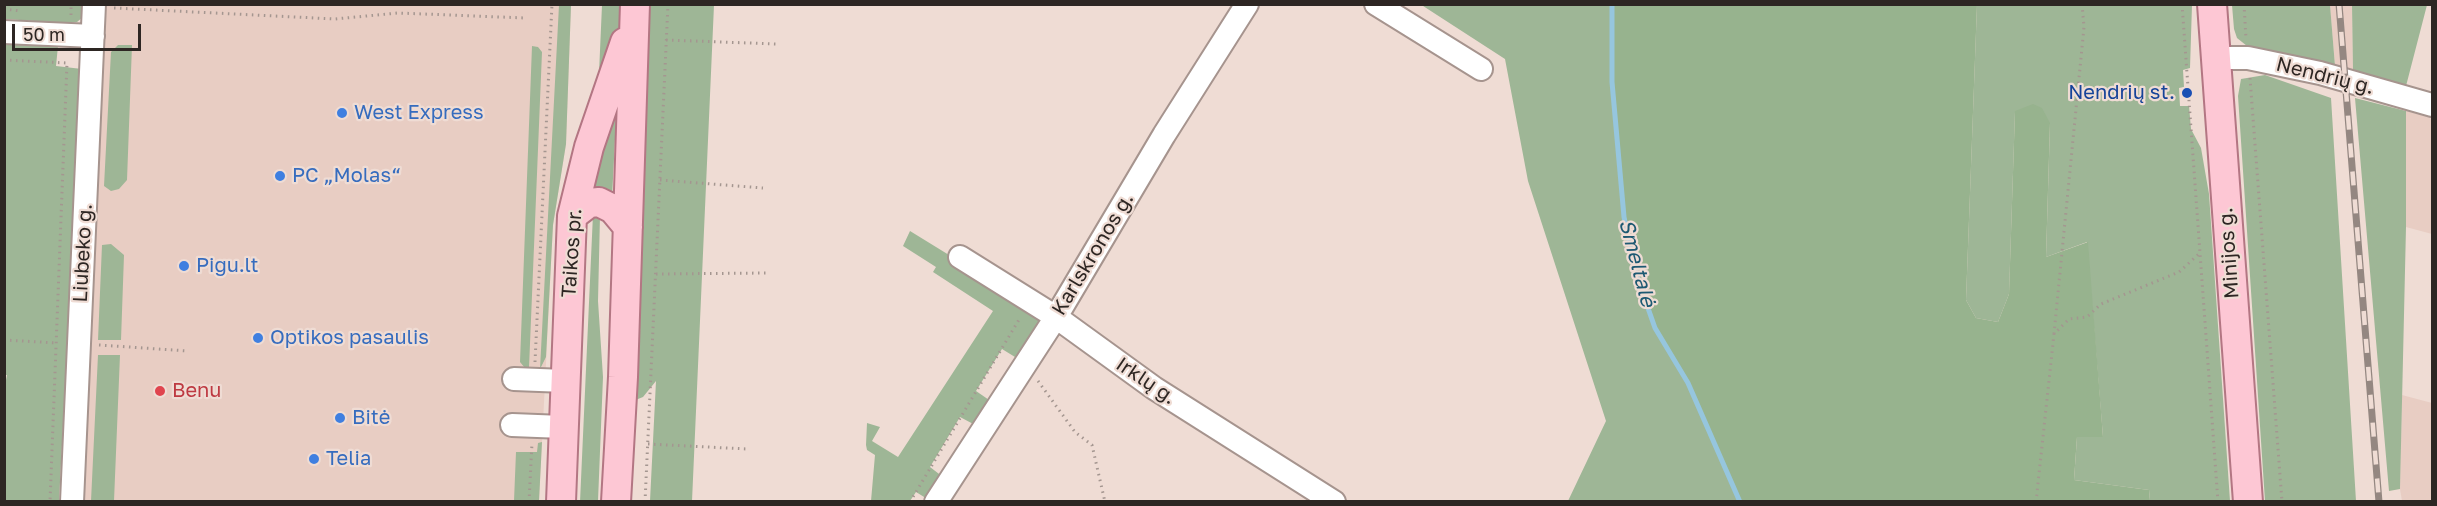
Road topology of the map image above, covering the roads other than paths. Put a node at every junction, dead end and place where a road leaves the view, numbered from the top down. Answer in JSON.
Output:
{"nodes":[{"id":1,"x":1247,"y":4,"type":"edge"},
{"id":2,"x":1376,"y":4,"type":"edge"},
{"id":3,"x":2212,"y":4,"type":"edge"},
{"id":4,"x":101,"y":6,"type":"edge"},
{"id":5,"x":635,"y":9,"type":"edge"},
{"id":6,"x":4,"y":32,"type":"edge"},
{"id":7,"x":93,"y":36,"type":"junction"},
{"id":8,"x":2216,"y":58,"type":"junction"},
{"id":9,"x":1481,"y":69,"type":"dead end"},
{"id":10,"x":2433,"y":105,"type":"edge"},
{"id":11,"x":572,"y":216,"type":"junction"},
{"id":12,"x":628,"y":227,"type":"junction"},
{"id":13,"x":960,"y":257,"type":"dead end"},
{"id":14,"x":1056,"y":317,"type":"junction"},
{"id":15,"x":524,"y":379,"type":"road end"},
{"id":16,"x":565,"y":381,"type":"junction"},
{"id":17,"x":523,"y":425,"type":"road end"},
{"id":18,"x":563,"y":427,"type":"junction"},
{"id":19,"x":72,"y":501,"type":"edge"},
{"id":20,"x":561,"y":501,"type":"edge"},
{"id":21,"x":616,"y":501,"type":"edge"},
{"id":22,"x":936,"y":501,"type":"edge"},
{"id":23,"x":1334,"y":501,"type":"edge"},
{"id":24,"x":2248,"y":501,"type":"edge"}],
"edges":[{"from":1,"to":14,"type":"street","name":"Karlskronos g."},
{"from":2,"to":9,"type":"street"},
{"from":3,"to":8,"type":"main road","name":"Minijos g."},
{"from":4,"to":7,"type":"street","name":"Liubeko g."},
{"from":5,"to":11,"type":"main road","name":"Taikos pr."},
{"from":5,"to":12,"type":"main road","name":"Taikos pr."},
{"from":6,"to":7,"type":"street"},
{"from":7,"to":19,"type":"street","name":"Liubeko g."},
{"from":8,"to":10,"type":"street","name":"Nendrių g."},
{"from":8,"to":24,"type":"main road","name":"Minijos g."},
{"from":11,"to":12,"type":"main road"},
{"from":11,"to":16,"type":"main road","name":"Taikos pr."},
{"from":12,"to":21,"type":"main road","name":"Taikos pr."},
{"from":13,"to":14,"type":"street","name":"Irklų g."},
{"from":14,"to":22,"type":"street","name":"Karlskronos g."},
{"from":14,"to":23,"type":"street","name":"Irklų g."},
{"from":15,"to":16,"type":"street"},
{"from":16,"to":18,"type":"main road","name":"Taikos pr."},
{"from":17,"to":18,"type":"street"},
{"from":18,"to":20,"type":"main road","name":"Taikos pr."}]}
